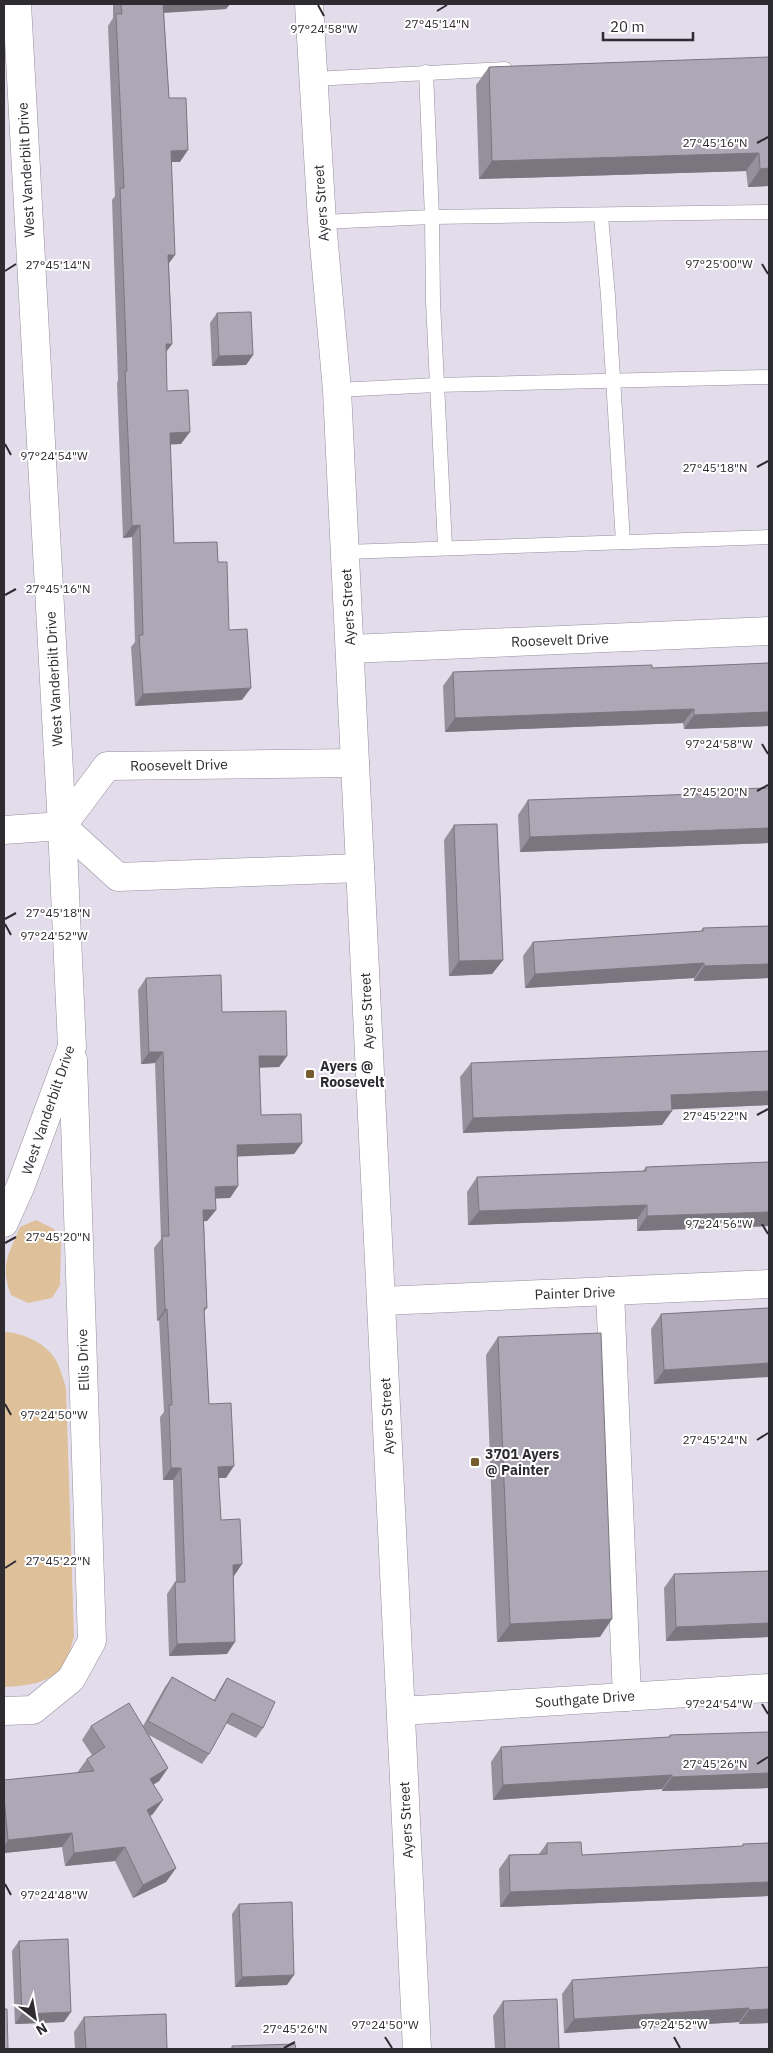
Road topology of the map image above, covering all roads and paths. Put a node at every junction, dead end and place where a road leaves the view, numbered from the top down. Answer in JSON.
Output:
{"nodes":[{"id":1,"x":17,"y":4,"type":"edge"},
{"id":2,"x":309,"y":4,"type":"edge"},
{"id":3,"x":514,"y":68,"type":"edge"},
{"id":4,"x":426,"y":72,"type":"junction"},
{"id":5,"x":313,"y":79,"type":"junction"},
{"id":6,"x":769,"y":212,"type":"edge"},
{"id":7,"x":601,"y":216,"type":"junction"},
{"id":8,"x":432,"y":218,"type":"junction"},
{"id":9,"x":322,"y":222,"type":"junction"},
{"id":10,"x":769,"y":377,"type":"edge"},
{"id":11,"x":613,"y":382,"type":"junction"},
{"id":12,"x":436,"y":385,"type":"junction"},
{"id":13,"x":337,"y":390,"type":"junction"},
{"id":14,"x":769,"y":537,"type":"edge"},
{"id":15,"x":623,"y":542,"type":"junction"},
{"id":16,"x":444,"y":547,"type":"junction"},
{"id":17,"x":345,"y":552,"type":"junction"},
{"id":18,"x":769,"y":631,"type":"edge"},
{"id":19,"x":350,"y":649,"type":"junction"},
{"id":20,"x":356,"y":763,"type":"junction"},
{"id":21,"x":62,"y":826,"type":"junction"},
{"id":22,"x":4,"y":830,"type":"edge"},
{"id":23,"x":360,"y":868,"type":"junction"},
{"id":24,"x":72,"y":1047,"type":"junction"},
{"id":25,"x":4,"y":1223,"type":"edge"},
{"id":26,"x":769,"y":1284,"type":"edge"},
{"id":27,"x":610,"y":1291,"type":"junction"},
{"id":28,"x":382,"y":1301,"type":"junction"},
{"id":29,"x":769,"y":1688,"type":"edge"},
{"id":30,"x":627,"y":1697,"type":"junction"},
{"id":31,"x":401,"y":1711,"type":"junction"},
{"id":32,"x":4,"y":1712,"type":"edge"},
{"id":33,"x":418,"y":2049,"type":"edge"}],
"edges":[{"from":1,"to":21,"type":"street","name":"West Vanderbilt Drive"},
{"from":2,"to":5,"type":"street","name":"Ayers Street"},
{"from":3,"to":4,"type":"lane"},
{"from":4,"to":5,"type":"lane"},
{"from":4,"to":8,"type":"lane"},
{"from":5,"to":9,"type":"street","name":"Ayers Street"},
{"from":6,"to":7,"type":"lane"},
{"from":7,"to":8,"type":"lane"},
{"from":7,"to":11,"type":"lane"},
{"from":8,"to":9,"type":"lane"},
{"from":8,"to":12,"type":"lane"},
{"from":9,"to":13,"type":"street","name":"Ayers Street"},
{"from":10,"to":11,"type":"lane"},
{"from":11,"to":12,"type":"lane"},
{"from":11,"to":15,"type":"lane"},
{"from":12,"to":13,"type":"lane"},
{"from":12,"to":16,"type":"lane"},
{"from":13,"to":17,"type":"street","name":"Ayers Street"},
{"from":14,"to":15,"type":"lane"},
{"from":15,"to":16,"type":"lane"},
{"from":16,"to":17,"type":"lane"},
{"from":17,"to":19,"type":"street","name":"Ayers Street"},
{"from":18,"to":19,"type":"street","name":"Roosevelt Drive"},
{"from":19,"to":20,"type":"street","name":"Ayers Street"},
{"from":20,"to":21,"type":"street","name":"Roosevelt Drive"},
{"from":20,"to":23,"type":"street","name":"Ayers Street"},
{"from":21,"to":22,"type":"street"},
{"from":21,"to":23,"type":"street"},
{"from":21,"to":24,"type":"street","name":"West Vanderbilt Drive"},
{"from":23,"to":28,"type":"street","name":"Ayers Street"},
{"from":24,"to":25,"type":"street","name":"West Vanderbilt Drive"},
{"from":24,"to":32,"type":"street","name":"Ellis Drive"},
{"from":26,"to":27,"type":"street","name":"Painter Drive"},
{"from":27,"to":28,"type":"street","name":"Painter Drive"},
{"from":27,"to":30,"type":"street"},
{"from":28,"to":31,"type":"street","name":"Ayers Street"},
{"from":29,"to":30,"type":"street","name":"Southgate Drive"},
{"from":30,"to":31,"type":"street","name":"Southgate Drive"},
{"from":31,"to":33,"type":"street","name":"Ayers Street"}]}
